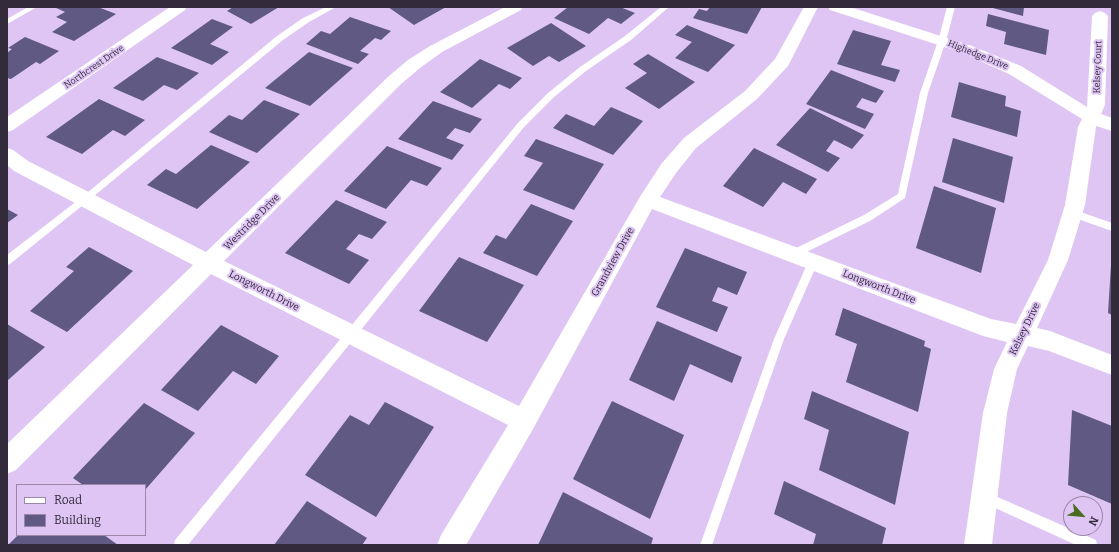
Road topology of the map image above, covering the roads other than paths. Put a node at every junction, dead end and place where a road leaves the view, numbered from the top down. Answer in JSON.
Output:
{"nodes":[{"id":1,"x":33,"y":7,"type":"edge"},
{"id":2,"x":180,"y":7,"type":"edge"},
{"id":3,"x":332,"y":7,"type":"edge"},
{"id":4,"x":516,"y":7,"type":"edge"},
{"id":5,"x":665,"y":7,"type":"edge"},
{"id":6,"x":811,"y":7,"type":"edge"},
{"id":7,"x":834,"y":7,"type":"edge"},
{"id":8,"x":951,"y":7,"type":"edge"},
{"id":9,"x":1100,"y":16,"type":"dead end"},
{"id":10,"x":7,"y":22,"type":"edge"},
{"id":11,"x":942,"y":41,"type":"junction"},
{"id":12,"x":1091,"y":117,"type":"junction"},
{"id":13,"x":1112,"y":125,"type":"edge"},
{"id":14,"x":7,"y":126,"type":"edge"},
{"id":15,"x":7,"y":155,"type":"edge"},
{"id":16,"x":85,"y":199,"type":"junction"},
{"id":17,"x":648,"y":200,"type":"junction"},
{"id":18,"x":1072,"y":213,"type":"junction"},
{"id":19,"x":1112,"y":227,"type":"edge"},
{"id":20,"x":792,"y":254,"type":"junction"},
{"id":21,"x":7,"y":260,"type":"edge"},
{"id":22,"x":813,"y":262,"type":"junction"},
{"id":23,"x":210,"y":264,"type":"junction"},
{"id":24,"x":352,"y":335,"type":"junction"},
{"id":25,"x":1022,"y":335,"type":"junction"},
{"id":26,"x":1112,"y":365,"type":"edge"},
{"id":27,"x":524,"y":421,"type":"junction"},
{"id":28,"x":7,"y":461,"type":"edge"},
{"id":29,"x":984,"y":497,"type":"junction"},
{"id":30,"x":180,"y":545,"type":"edge"},
{"id":31,"x":451,"y":545,"type":"edge"},
{"id":32,"x":706,"y":545,"type":"edge"},
{"id":33,"x":978,"y":545,"type":"edge"},
{"id":34,"x":1091,"y":545,"type":"edge"}],
"edges":[{"from":1,"to":10,"type":"lane"},
{"from":2,"to":14,"type":"street","name":"Northcrest Drive"},
{"from":3,"to":16,"type":"lane"},
{"from":4,"to":23,"type":"street","name":"Westridge Drive"},
{"from":5,"to":24,"type":"lane"},
{"from":6,"to":17,"type":"street","name":"Grandview Drive"},
{"from":7,"to":11,"type":"street","name":"Highedge Drive"},
{"from":8,"to":11,"type":"lane"},
{"from":9,"to":12,"type":"street","name":"Kelsey Court"},
{"from":11,"to":12,"type":"street","name":"Highedge Drive"},
{"from":11,"to":20,"type":"lane"},
{"from":12,"to":13,"type":"street","name":"Highedge Drive"},
{"from":12,"to":18,"type":"street","name":"Kelsey Drive"},
{"from":15,"to":16,"type":"street","name":"Longworth Drive"},
{"from":16,"to":21,"type":"lane"},
{"from":16,"to":23,"type":"street","name":"Longworth Drive"},
{"from":17,"to":20,"type":"street","name":"Longworth Drive"},
{"from":17,"to":27,"type":"street","name":"Grandview Drive"},
{"from":18,"to":19,"type":"lane"},
{"from":18,"to":25,"type":"street","name":"Kelsey Drive"},
{"from":20,"to":22,"type":"street","name":"Longworth Drive"},
{"from":22,"to":25,"type":"street","name":"Longworth Drive"},
{"from":22,"to":32,"type":"lane"},
{"from":23,"to":24,"type":"street","name":"Longworth Drive"},
{"from":23,"to":28,"type":"street","name":"Westridge Drive"},
{"from":24,"to":27,"type":"street","name":"Longworth Drive"},
{"from":24,"to":30,"type":"lane"},
{"from":25,"to":26,"type":"street","name":"Longworth Drive"},
{"from":25,"to":29,"type":"street","name":"Kelsey Drive"},
{"from":27,"to":31,"type":"street","name":"Grandview Drive"},
{"from":29,"to":33,"type":"street","name":"Kelsey Drive"},
{"from":29,"to":34,"type":"lane"}]}
